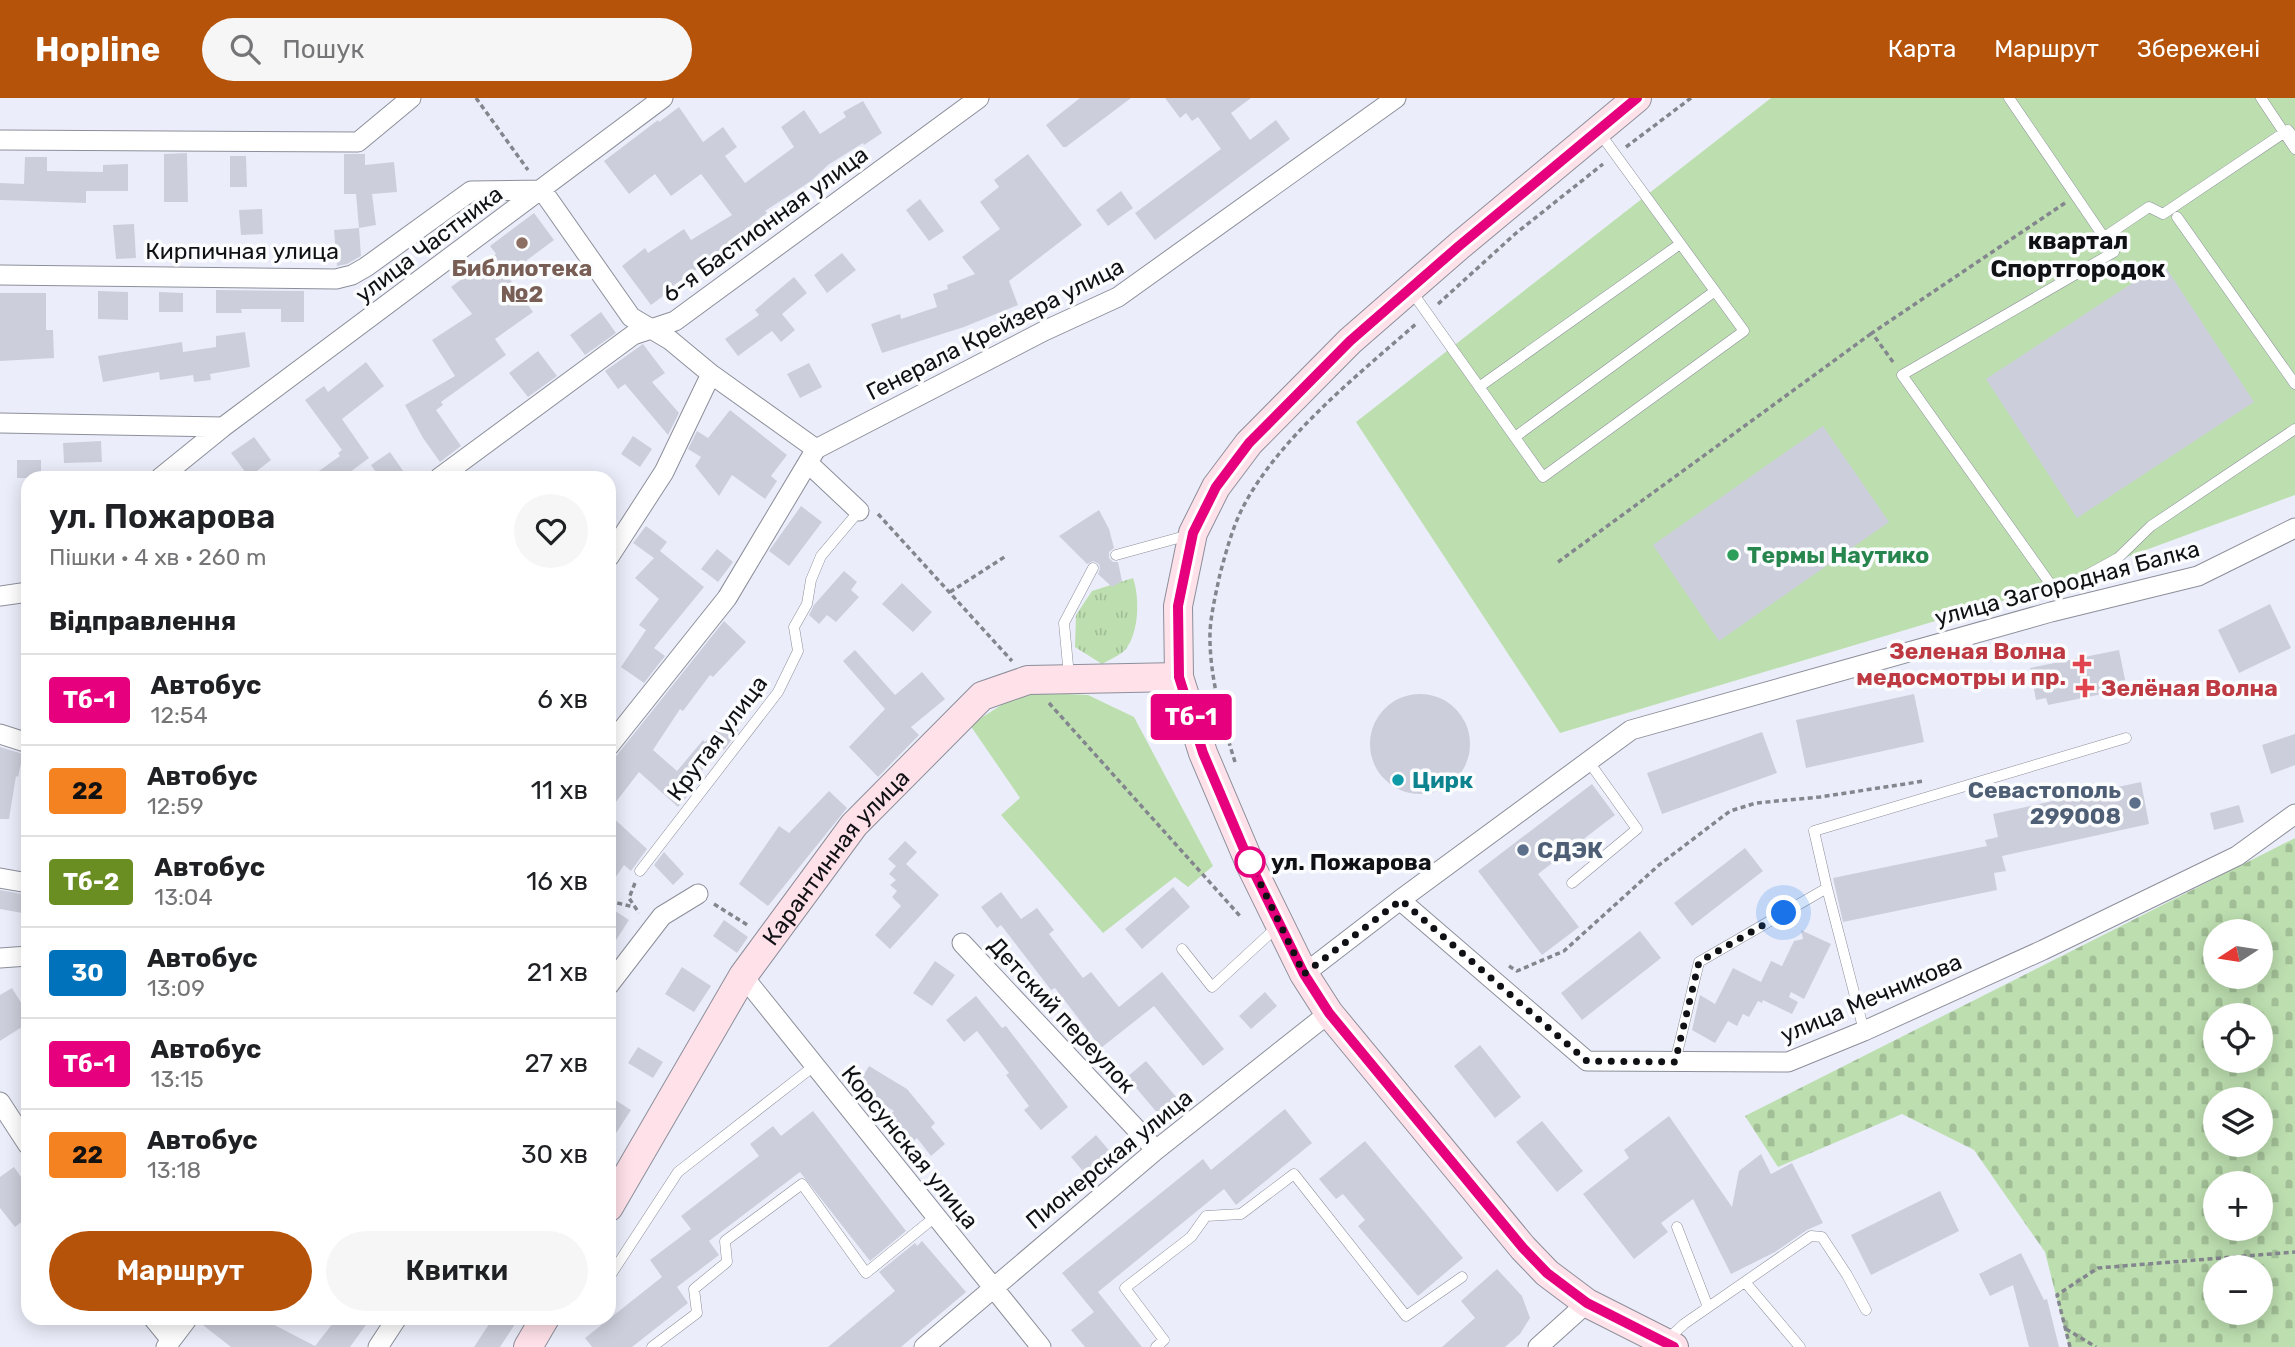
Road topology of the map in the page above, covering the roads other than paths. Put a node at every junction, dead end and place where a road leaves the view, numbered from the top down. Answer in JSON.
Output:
{"nodes":[{"id":1,"x":411,"y":98,"type":"edge"},
{"id":2,"x":663,"y":98,"type":"edge"},
{"id":3,"x":979,"y":98,"type":"edge"},
{"id":4,"x":1396,"y":98,"type":"edge"},
{"id":5,"x":1637,"y":98,"type":"edge"},
{"id":6,"x":2009,"y":98,"type":"edge"},
{"id":7,"x":2261,"y":98,"type":"edge"},
{"id":8,"x":1597,"y":130,"type":"junction"},
{"id":9,"x":2295,"y":139,"type":"edge"},
{"id":10,"x":0,"y":140,"type":"edge"},
{"id":11,"x":2295,"y":149,"type":"edge"},
{"id":12,"x":542,"y":190,"type":"junction"},
{"id":13,"x":2177,"y":217,"type":"dead end"},
{"id":14,"x":2106,"y":236,"type":"dead end"},
{"id":15,"x":1680,"y":244,"type":"junction"},
{"id":16,"x":0,"y":275,"type":"edge"},
{"id":17,"x":1409,"y":289,"type":"junction"},
{"id":18,"x":1715,"y":291,"type":"junction"},
{"id":19,"x":652,"y":327,"type":"junction"},
{"id":20,"x":711,"y":374,"type":"junction"},
{"id":21,"x":2295,"y":384,"type":"edge"},
{"id":22,"x":1479,"y":387,"type":"junction"},
{"id":23,"x":0,"y":423,"type":"edge"},
{"id":24,"x":223,"y":428,"type":"junction"},
{"id":25,"x":2295,"y":429,"type":"edge"},
{"id":26,"x":1515,"y":437,"type":"junction"},
{"id":27,"x":812,"y":456,"type":"junction"},
{"id":28,"x":169,"y":471,"type":"edge"},
{"id":29,"x":448,"y":471,"type":"edge"},
{"id":30,"x":866,"y":510,"type":"joint"},
{"id":31,"x":2295,"y":528,"type":"edge"},
{"id":32,"x":1193,"y":533,"type":"junction"},
{"id":33,"x":616,"y":546,"type":"edge"},
{"id":34,"x":1116,"y":555,"type":"dead end"},
{"id":35,"x":1093,"y":568,"type":"dead end"},
{"id":36,"x":21,"y":594,"type":"edge"},
{"id":37,"x":0,"y":596,"type":"edge"},
{"id":38,"x":1179,"y":677,"type":"junction"},
{"id":39,"x":1069,"y":679,"type":"junction"},
{"id":40,"x":0,"y":734,"type":"edge"},
{"id":41,"x":616,"y":737,"type":"edge"},
{"id":42,"x":2126,"y":738,"type":"dead end"},
{"id":43,"x":21,"y":741,"type":"edge"},
{"id":44,"x":1588,"y":762,"type":"junction"},
{"id":45,"x":2295,"y":814,"type":"edge"},
{"id":46,"x":640,"y":871,"type":"road end"},
{"id":47,"x":0,"y":878,"type":"edge"},
{"id":48,"x":21,"y":882,"type":"edge"},
{"id":49,"x":1572,"y":883,"type":"dead end"},
{"id":50,"x":1826,"y":888,"type":"junction"},
{"id":51,"x":698,"y":894,"type":"road end"},
{"id":52,"x":1401,"y":900,"type":"junction"},
{"id":53,"x":1280,"y":924,"type":"junction"},
{"id":54,"x":962,"y":943,"type":"dead end"},
{"id":55,"x":1182,"y":950,"type":"dead end"},
{"id":56,"x":21,"y":956,"type":"edge"},
{"id":57,"x":0,"y":958,"type":"edge"},
{"id":58,"x":1304,"y":974,"type":"junction"},
{"id":59,"x":616,"y":976,"type":"edge"},
{"id":60,"x":743,"y":976,"type":"junction"},
{"id":61,"x":1329,"y":1013,"type":"junction"},
{"id":62,"x":1864,"y":1031,"type":"junction"},
{"id":63,"x":1675,"y":1062,"type":"junction"},
{"id":64,"x":814,"y":1066,"type":"junction"},
{"id":65,"x":0,"y":1102,"type":"edge"},
{"id":66,"x":21,"y":1129,"type":"edge"},
{"id":67,"x":1156,"y":1150,"type":"junction"},
{"id":68,"x":616,"y":1195,"type":"edge"},
{"id":69,"x":935,"y":1217,"type":"junction"},
{"id":70,"x":1677,"y":1227,"type":"dead end"},
{"id":71,"x":616,"y":1267,"type":"edge"},
{"id":72,"x":1462,"y":1277,"type":"dead end"},
{"id":73,"x":1745,"y":1282,"type":"junction"},
{"id":74,"x":991,"y":1288,"type":"junction"},
{"id":75,"x":1587,"y":1303,"type":"junction"},
{"id":76,"x":1708,"y":1307,"type":"junction"},
{"id":77,"x":1866,"y":1310,"type":"dead end"},
{"id":78,"x":157,"y":1325,"type":"edge"},
{"id":79,"x":183,"y":1325,"type":"edge"},
{"id":80,"x":392,"y":1325,"type":"edge"},
{"id":81,"x":541,"y":1325,"type":"edge"},
{"id":82,"x":169,"y":1345,"type":"edge"},
{"id":83,"x":1670,"y":1345,"type":"edge"},
{"id":84,"x":378,"y":1347,"type":"edge"},
{"id":85,"x":528,"y":1347,"type":"edge"},
{"id":86,"x":652,"y":1347,"type":"edge"},
{"id":87,"x":924,"y":1347,"type":"edge"},
{"id":88,"x":1041,"y":1347,"type":"edge"},
{"id":89,"x":1156,"y":1347,"type":"edge"},
{"id":90,"x":1538,"y":1347,"type":"edge"},
{"id":91,"x":1800,"y":1347,"type":"edge"}],
"edges":[{"from":1,"to":10,"type":"street"},
{"from":2,"to":12,"type":"street","name":"улица Частника"},
{"from":3,"to":19,"type":"street","name":"6-я Бастионная улица"},
{"from":4,"to":27,"type":"street","name":"Генерала Крейзера улица"},
{"from":5,"to":8,"type":"main road"},
{"from":6,"to":25,"type":"lane"},
{"from":7,"to":11,"type":"lane"},
{"from":8,"to":15,"type":"lane"},
{"from":8,"to":17,"type":"main road"},
{"from":9,"to":14,"type":"lane"},
{"from":12,"to":16,"type":"street","name":"Кирпичная улица"},
{"from":12,"to":19,"type":"street"},
{"from":12,"to":24,"type":"street","name":"улица Частника"},
{"from":13,"to":21,"type":"lane"},
{"from":15,"to":18,"type":"lane"},
{"from":15,"to":22,"type":"lane"},
{"from":17,"to":22,"type":"lane"},
{"from":17,"to":32,"type":"main road"},
{"from":18,"to":26,"type":"lane"},
{"from":18,"to":26,"type":"lane"},
{"from":19,"to":20,"type":"street"},
{"from":19,"to":29,"type":"street","name":"6-я Бастионная улица"},
{"from":20,"to":27,"type":"street"},
{"from":20,"to":33,"type":"street"},
{"from":22,"to":26,"type":"lane"},
{"from":23,"to":24,"type":"street"},
{"from":24,"to":28,"type":"street","name":"улица Частника"},
{"from":27,"to":30,"type":"street"},
{"from":27,"to":41,"type":"street"},
{"from":30,"to":46,"type":"lane","name":"Крутая улица"},
{"from":31,"to":44,"type":"street","name":"улица Загородная Балка"},
{"from":32,"to":34,"type":"lane"},
{"from":32,"to":38,"type":"main road"},
{"from":35,"to":39,"type":"lane"},
{"from":36,"to":37,"type":"street"},
{"from":38,"to":39,"type":"main road","name":"Карантинная улица"},
{"from":38,"to":53,"type":"main road"},
{"from":39,"to":60,"type":"main road","name":"Карантинная улица"},
{"from":40,"to":43,"type":"street"},
{"from":42,"to":50,"type":"lane"},
{"from":44,"to":49,"type":"lane"},
{"from":44,"to":52,"type":"street","name":"улица Загородная Балка"},
{"from":45,"to":62,"type":"street","name":"улица Мечникова"},
{"from":47,"to":48,"type":"street"},
{"from":50,"to":62,"type":"lane"},
{"from":50,"to":63,"type":"lane"},
{"from":51,"to":59,"type":"street"},
{"from":52,"to":58,"type":"street","name":"улица Загородная Балка"},
{"from":52,"to":63,"type":"street","name":"улица Мечникова"},
{"from":53,"to":55,"type":"lane"},
{"from":53,"to":58,"type":"main road"},
{"from":54,"to":67,"type":"street","name":"Детский переулок"},
{"from":56,"to":57,"type":"street"},
{"from":58,"to":61,"type":"main road"},
{"from":60,"to":64,"type":"street","name":"Корсунская улица"},
{"from":60,"to":68,"type":"main road","name":"Карантинная улица"},
{"from":61,"to":67,"type":"street","name":"Пионерская улица"},
{"from":61,"to":75,"type":"main road"},
{"from":62,"to":63,"type":"street","name":"улица Мечникова"},
{"from":64,"to":69,"type":"street","name":"Корсунская улица"},
{"from":64,"to":71,"type":"lane"},
{"from":65,"to":66,"type":"street"},
{"from":67,"to":74,"type":"street","name":"Пионерская улица"},
{"from":69,"to":74,"type":"street","name":"Корсунская улица"},
{"from":69,"to":86,"type":"lane"},
{"from":70,"to":76,"type":"lane"},
{"from":72,"to":89,"type":"lane"},
{"from":73,"to":76,"type":"lane"},
{"from":73,"to":77,"type":"lane"},
{"from":73,"to":91,"type":"lane"},
{"from":74,"to":87,"type":"street","name":"Пионерская улица"},
{"from":74,"to":88,"type":"street","name":"Корсунская улица"},
{"from":75,"to":83,"type":"main road"},
{"from":75,"to":90,"type":"street"},
{"from":76,"to":83,"type":"lane"},
{"from":78,"to":82,"type":"street"},
{"from":79,"to":82,"type":"street"},
{"from":80,"to":84,"type":"street"},
{"from":81,"to":85,"type":"main road"}]}
